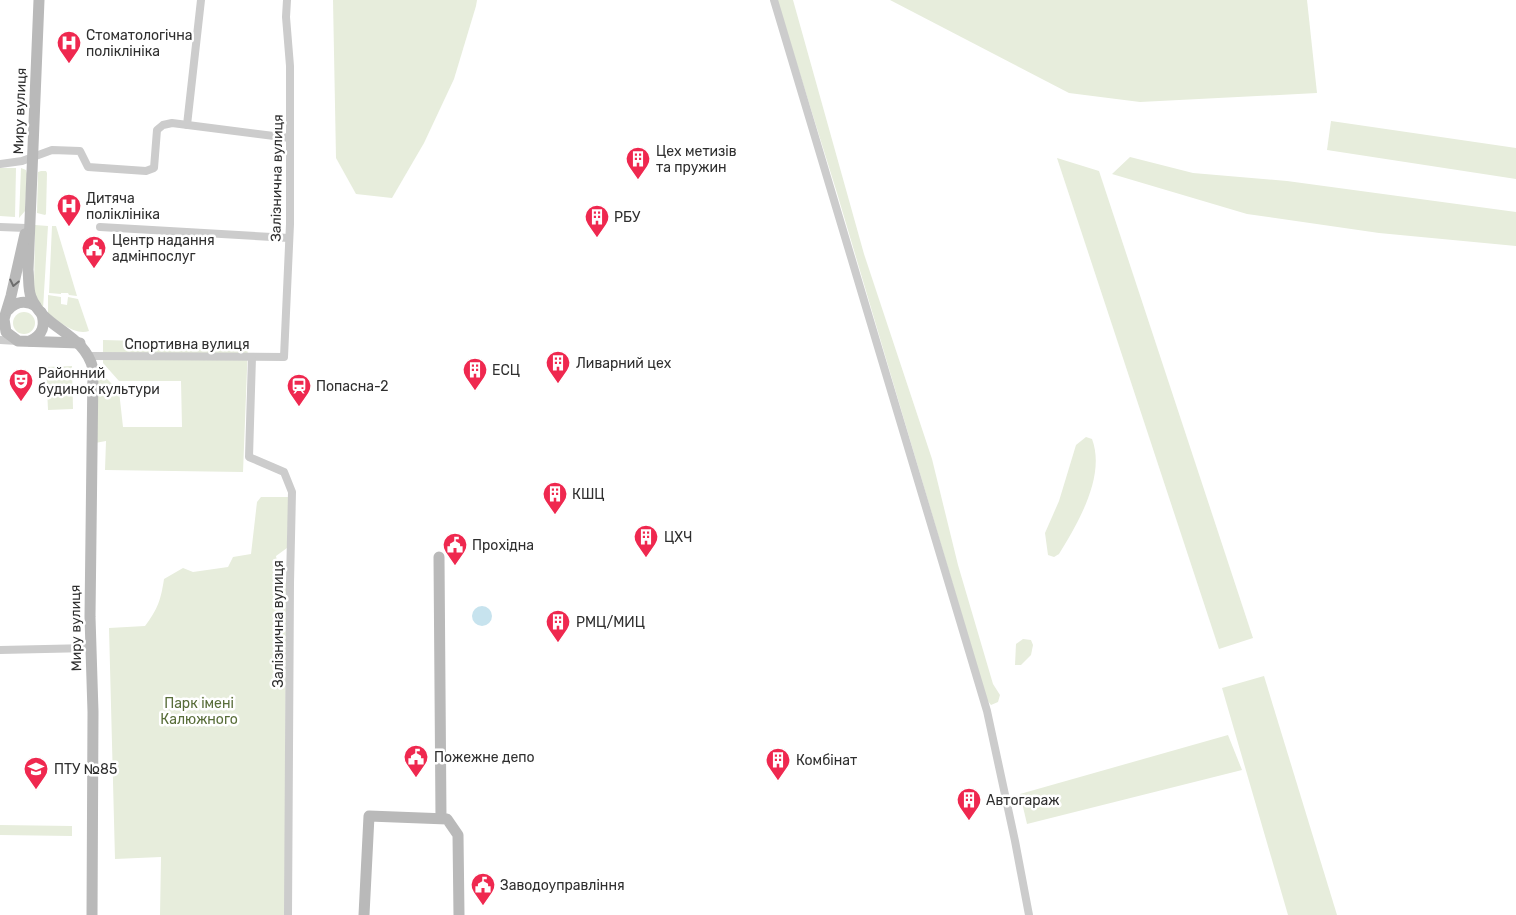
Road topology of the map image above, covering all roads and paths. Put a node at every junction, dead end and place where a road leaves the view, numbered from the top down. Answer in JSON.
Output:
{"nodes":[{"id":1,"x":39,"y":0,"type":"edge"},
{"id":2,"x":201,"y":0,"type":"edge"},
{"id":3,"x":287,"y":0,"type":"edge"},
{"id":4,"x":774,"y":0,"type":"edge"},
{"id":5,"x":187,"y":125,"type":"junction"},
{"id":6,"x":290,"y":138,"type":"junction"},
{"id":7,"x":33,"y":157,"type":"junction"},
{"id":8,"x":0,"y":164,"type":"edge"},
{"id":9,"x":28,"y":225,"type":"junction"},
{"id":10,"x":0,"y":227,"type":"edge"},
{"id":11,"x":100,"y":227,"type":"dead end"},
{"id":12,"x":289,"y":238,"type":"junction"},
{"id":13,"x":39,"y":309,"type":"junction"},
{"id":14,"x":8,"y":310,"type":"junction"},
{"id":15,"x":5,"y":328,"type":"junction"},
{"id":16,"x":0,"y":340,"type":"edge"},
{"id":17,"x":18,"y":341,"type":"junction"},
{"id":18,"x":30,"y":341,"type":"junction"},
{"id":19,"x":80,"y":343,"type":"junction"},
{"id":20,"x":89,"y":356,"type":"junction"},
{"id":21,"x":252,"y":357,"type":"junction"},
{"id":22,"x":284,"y":357,"type":"joint"},
{"id":23,"x":438,"y":556,"type":"dead end"},
{"id":24,"x":90,"y":648,"type":"junction"},
{"id":25,"x":0,"y":650,"type":"edge"},
{"id":26,"x":440,"y":818,"type":"junction"},
{"id":27,"x":92,"y":915,"type":"edge"},
{"id":28,"x":288,"y":915,"type":"edge"},
{"id":29,"x":364,"y":915,"type":"edge"},
{"id":30,"x":459,"y":915,"type":"edge"},
{"id":31,"x":1028,"y":915,"type":"edge"}],
"edges":[{"from":1,"to":7,"type":"street","name":"Миру вулиця"},
{"from":2,"to":5,"type":"street"},
{"from":3,"to":6,"type":"street","name":"Залізнична вулиця"},
{"from":4,"to":31,"type":"street"},
{"from":5,"to":6,"type":"street"},
{"from":5,"to":7,"type":"street"},
{"from":6,"to":12,"type":"street","name":"Залізнична вулиця"},
{"from":7,"to":8,"type":"street"},
{"from":7,"to":9,"type":"street","name":"Миру вулиця"},
{"from":9,"to":10,"type":"street"},
{"from":9,"to":13,"type":"street"},
{"from":9,"to":14,"type":"street","one_way":true},
{"from":11,"to":12,"type":"street"},
{"from":12,"to":22,"type":"street","name":"Залізнична вулиця"},
{"from":13,"to":14,"type":"street"},
{"from":13,"to":18,"type":"street"},
{"from":13,"to":19,"type":"street","name":"Миру вулиця"},
{"from":14,"to":15,"type":"street"},
{"from":15,"to":16,"type":"street"},
{"from":15,"to":17,"type":"street"},
{"from":16,"to":17,"type":"street"},
{"from":17,"to":18,"type":"street"},
{"from":18,"to":19,"type":"street"},
{"from":19,"to":20,"type":"street","name":"Миру вулиця"},
{"from":20,"to":21,"type":"street","name":"Спортивна вулиця"},
{"from":20,"to":24,"type":"street","name":"Миру вулиця"},
{"from":21,"to":22,"type":"street","name":"Спортивна вулиця"},
{"from":21,"to":28,"type":"street","name":"Залізнична вулиця"},
{"from":23,"to":26,"type":"street"},
{"from":24,"to":25,"type":"street"},
{"from":24,"to":27,"type":"street","name":"Миру вулиця"},
{"from":26,"to":29,"type":"street"},
{"from":26,"to":30,"type":"street"}]}
